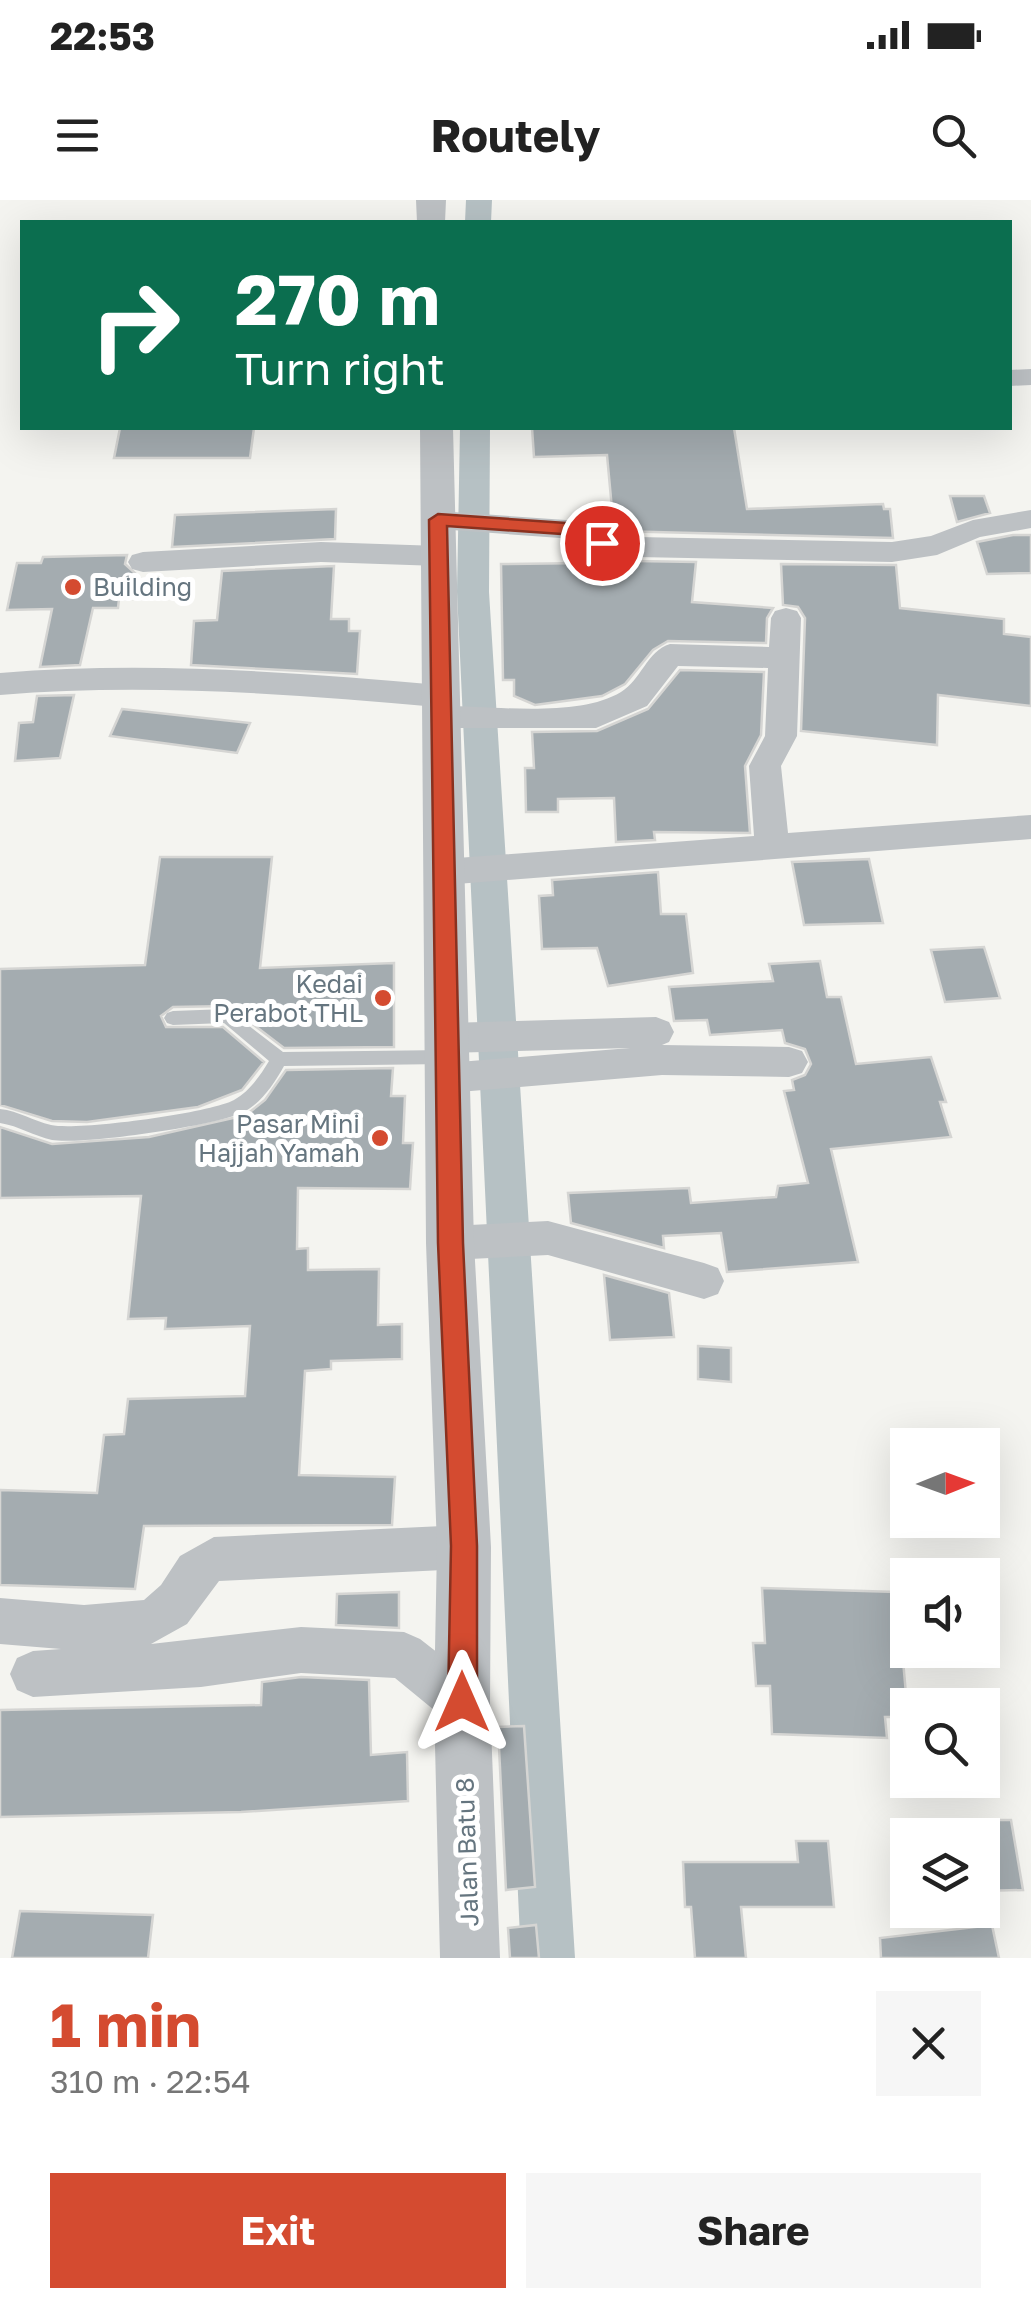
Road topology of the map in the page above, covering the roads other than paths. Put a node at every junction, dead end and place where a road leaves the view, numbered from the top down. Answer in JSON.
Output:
{"nodes":[{"id":1,"x":436,"y":430,"type":"edge"},
{"id":2,"x":1031,"y":519,"type":"edge"},
{"id":3,"x":444,"y":533,"type":"junction"},
{"id":4,"x":143,"y":562,"type":"dead end"},
{"id":5,"x":786,"y":618,"type":"dead end"},
{"id":6,"x":782,"y":658,"type":"junction"},
{"id":7,"x":0,"y":684,"type":"edge"},
{"id":8,"x":449,"y":709,"type":"junction"},
{"id":9,"x":1031,"y":827,"type":"edge"},
{"id":10,"x":772,"y":844,"type":"junction"},
{"id":11,"x":455,"y":871,"type":"junction"},
{"id":12,"x":172,"y":1018,"type":"dead end"},
{"id":13,"x":474,"y":1056,"type":"junction"},
{"id":14,"x":279,"y":1060,"type":"junction"},
{"id":15,"x":790,"y":1062,"type":"dead end"},
{"id":16,"x":0,"y":1116,"type":"edge"},
{"id":17,"x":469,"y":1242,"type":"junction"},
{"id":18,"x":704,"y":1282,"type":"dead end"},
{"id":19,"x":464,"y":1546,"type":"junction"},
{"id":20,"x":0,"y":1621,"type":"edge"},
{"id":21,"x":34,"y":1674,"type":"dead end"},
{"id":22,"x":462,"y":1702,"type":"junction"},
{"id":23,"x":470,"y":1958,"type":"edge"}],
"edges":[{"from":1,"to":3,"type":"street","name":"Jalan Batu 8"},
{"from":2,"to":3,"type":"street"},
{"from":3,"to":4,"type":"street"},
{"from":3,"to":8,"type":"street","name":"Jalan Batu 8"},
{"from":5,"to":6,"type":"street"},
{"from":6,"to":8,"type":"street"},
{"from":6,"to":10,"type":"street"},
{"from":7,"to":8,"type":"street"},
{"from":8,"to":11,"type":"street","name":"Jalan Batu 8"},
{"from":9,"to":10,"type":"street"},
{"from":10,"to":11,"type":"street"},
{"from":11,"to":13,"type":"street","name":"Jalan Batu 8"},
{"from":12,"to":14,"type":"lane"},
{"from":13,"to":14,"type":"lane"},
{"from":13,"to":15,"type":"street"},
{"from":13,"to":17,"type":"street","name":"Jalan Batu 8"},
{"from":14,"to":16,"type":"lane"},
{"from":17,"to":18,"type":"street"},
{"from":17,"to":19,"type":"street","name":"Jalan Batu 8"},
{"from":19,"to":20,"type":"street"},
{"from":19,"to":22,"type":"street","name":"Jalan Batu 8"},
{"from":21,"to":22,"type":"street"},
{"from":22,"to":23,"type":"street","name":"Jalan Batu 8"}]}
